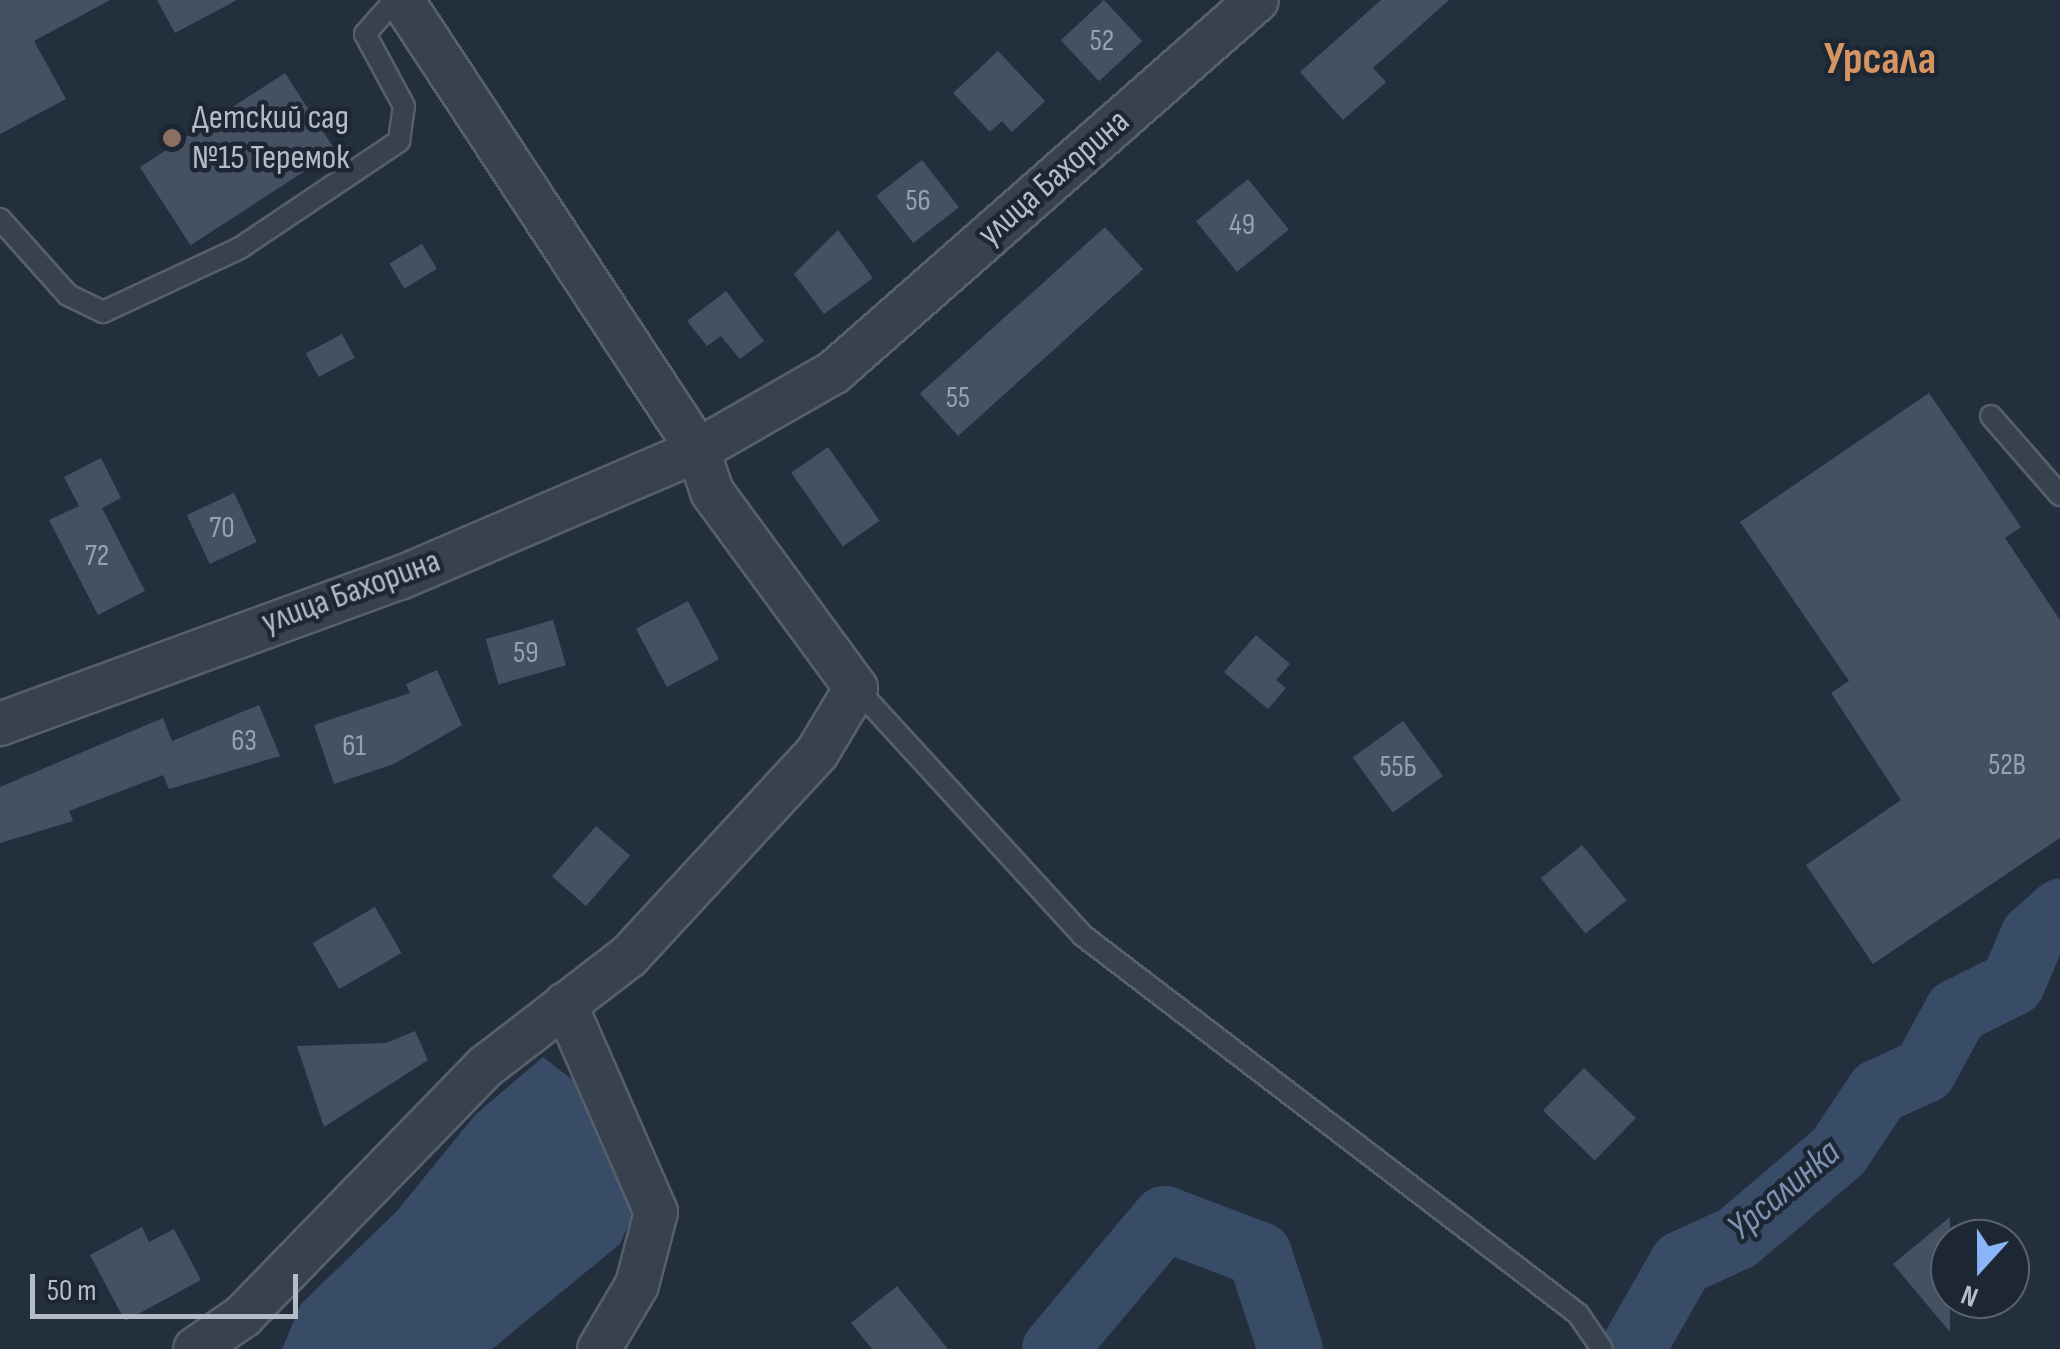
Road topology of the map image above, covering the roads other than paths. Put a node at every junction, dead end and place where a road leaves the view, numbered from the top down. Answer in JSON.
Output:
{"nodes":[{"id":1,"x":398,"y":0,"type":"edge"},
{"id":2,"x":1257,"y":0,"type":"edge"},
{"id":3,"x":0,"y":220,"type":"edge"},
{"id":4,"x":1991,"y":416,"type":"dead end"},
{"id":5,"x":698,"y":450,"type":"junction"},
{"id":6,"x":2060,"y":495,"type":"edge"},
{"id":7,"x":856,"y":688,"type":"junction"},
{"id":8,"x":0,"y":724,"type":"edge"},
{"id":9,"x":565,"y":1004,"type":"junction"},
{"id":10,"x":194,"y":1349,"type":"edge"},
{"id":11,"x":599,"y":1349,"type":"edge"},
{"id":12,"x":1602,"y":1349,"type":"edge"}],
"edges":[{"from":1,"to":3,"type":"lane"},
{"from":1,"to":5,"type":"street"},
{"from":2,"to":5,"type":"street","name":"улица Бахорина"},
{"from":4,"to":6,"type":"lane"},
{"from":5,"to":7,"type":"street"},
{"from":5,"to":8,"type":"street","name":"улица Бахорина"},
{"from":7,"to":9,"type":"street"},
{"from":7,"to":12,"type":"lane"},
{"from":9,"to":10,"type":"street"},
{"from":9,"to":11,"type":"street"}]}
